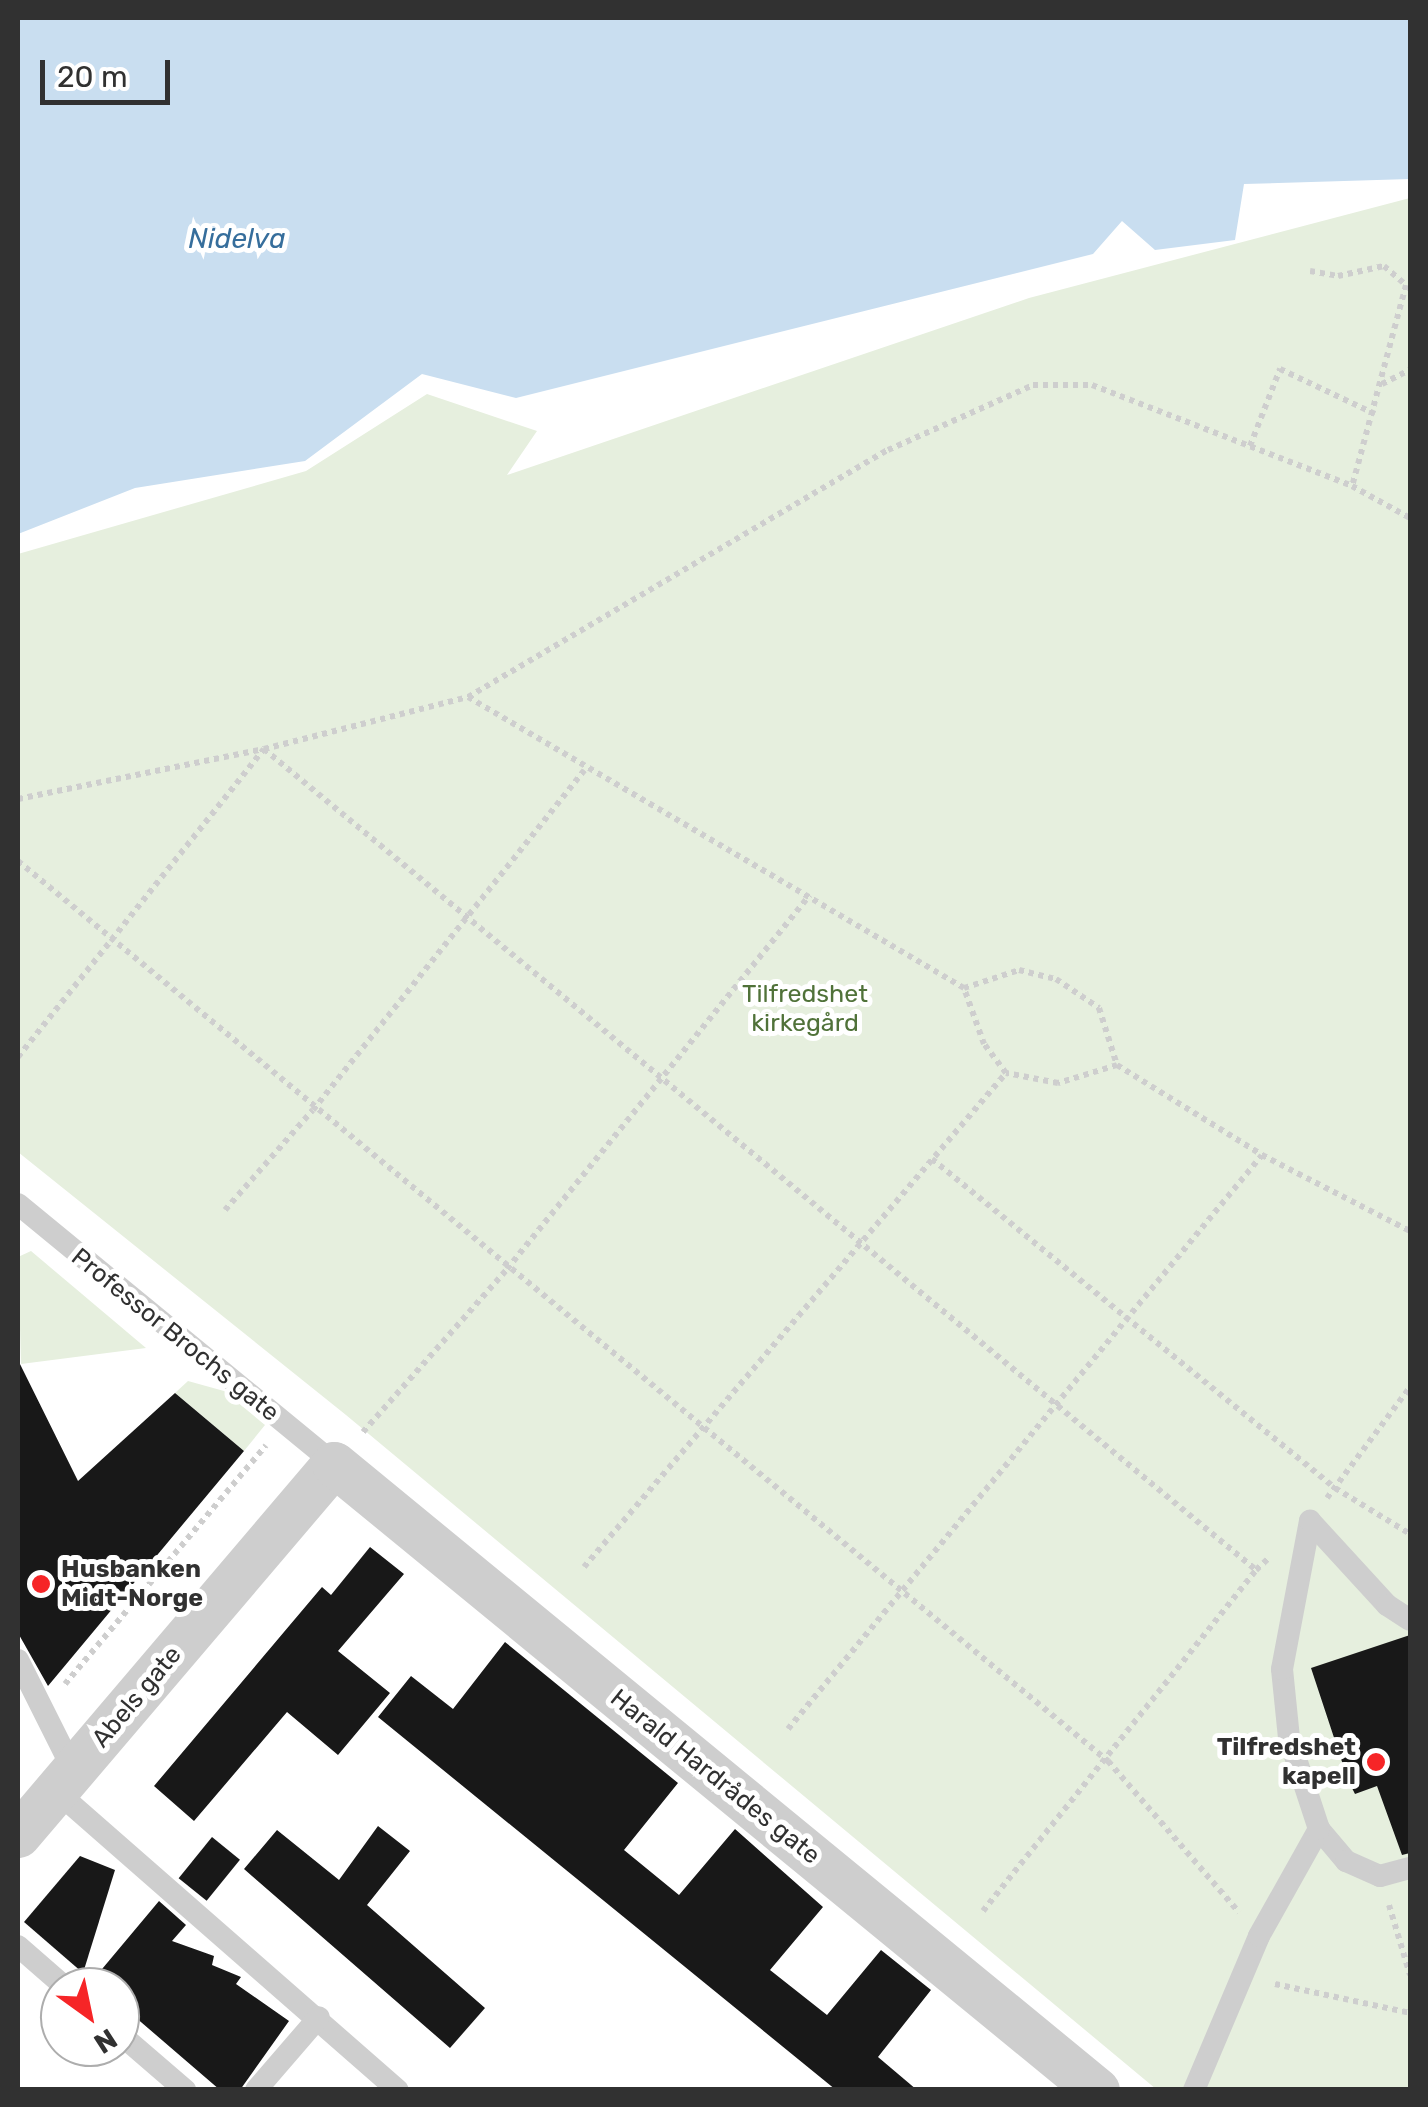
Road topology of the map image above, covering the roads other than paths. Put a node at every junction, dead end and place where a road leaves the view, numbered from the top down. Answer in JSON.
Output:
{"nodes":[{"id":1,"x":18,"y":1204,"type":"edge"},
{"id":2,"x":334,"y":1464,"type":"junction"},
{"id":3,"x":1410,"y":1620,"type":"edge"},
{"id":4,"x":18,"y":1660,"type":"edge"},
{"id":5,"x":65,"y":1782,"type":"junction"},
{"id":6,"x":1319,"y":1829,"type":"junction"},
{"id":7,"x":18,"y":1834,"type":"edge"},
{"id":8,"x":1410,"y":1868,"type":"edge"},
{"id":9,"x":18,"y":1946,"type":"edge"},
{"id":10,"x":42,"y":1967,"type":"edge"},
{"id":11,"x":319,"y":2018,"type":"junction"},
{"id":12,"x":140,"y":2051,"type":"edge"},
{"id":13,"x":185,"y":2090,"type":"edge"},
{"id":14,"x":256,"y":2090,"type":"edge"},
{"id":15,"x":398,"y":2090,"type":"edge"},
{"id":16,"x":1097,"y":2090,"type":"edge"},
{"id":17,"x":1194,"y":2090,"type":"edge"}],
"edges":[{"from":1,"to":2,"type":"lane","name":"Professor Brochs gate"},
{"from":2,"to":5,"type":"street","name":"Abels gate"},
{"from":2,"to":16,"type":"street","name":"Harald Hardrådes gate"},
{"from":3,"to":6,"type":"lane"},
{"from":4,"to":5,"type":"lane"},
{"from":5,"to":7,"type":"street","name":"Abels gate"},
{"from":5,"to":11,"type":"lane"},
{"from":6,"to":8,"type":"lane"},
{"from":6,"to":17,"type":"lane"},
{"from":9,"to":10,"type":"lane"},
{"from":11,"to":14,"type":"lane"},
{"from":11,"to":15,"type":"lane"},
{"from":12,"to":13,"type":"lane"}]}
